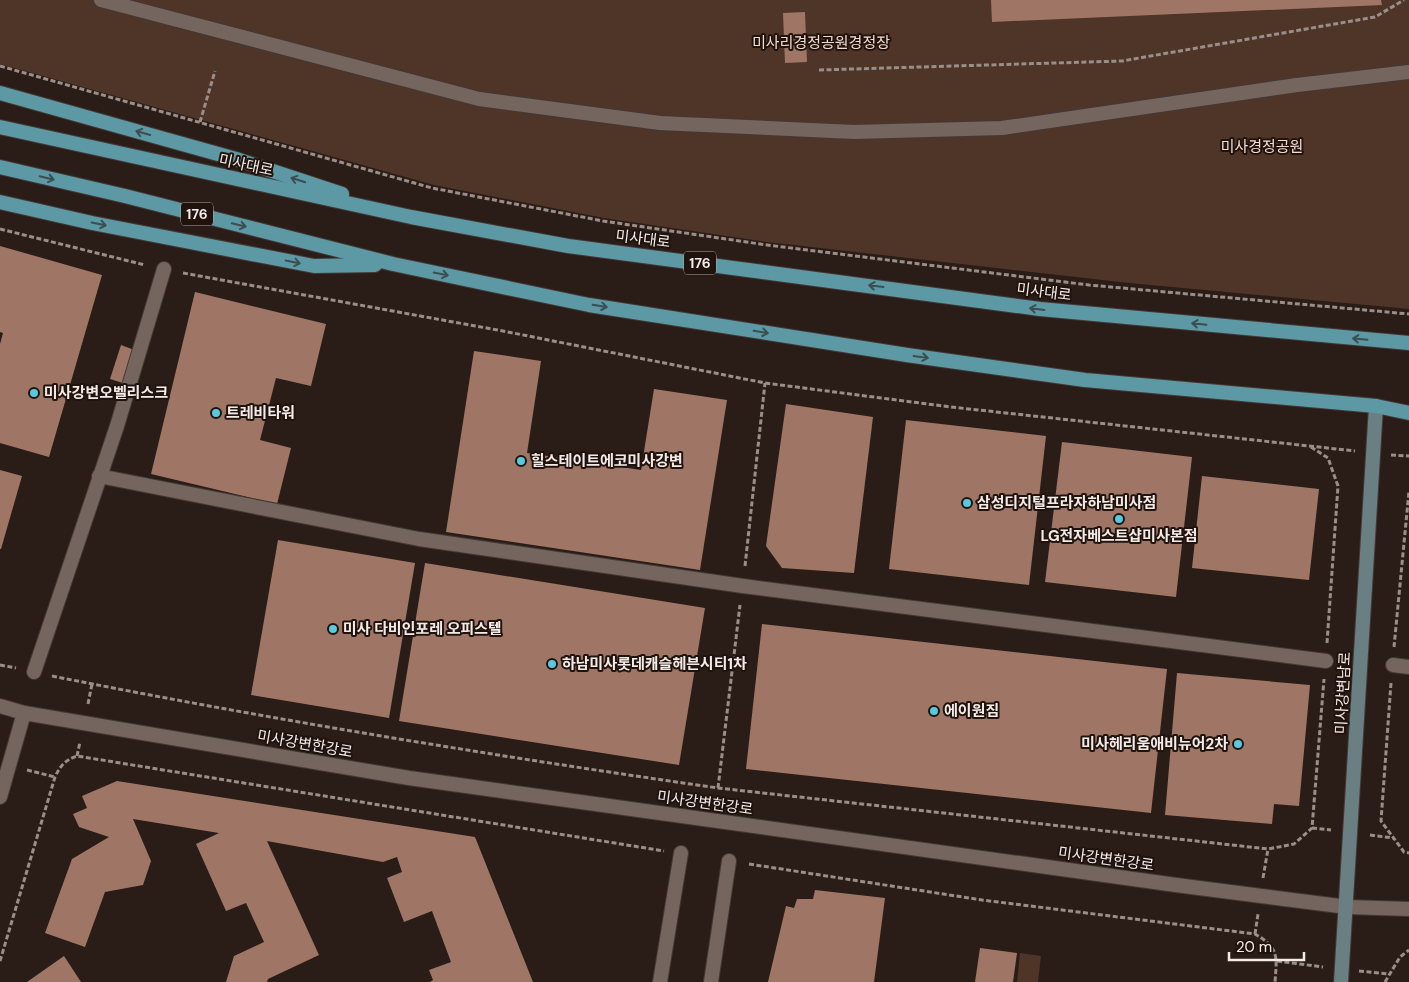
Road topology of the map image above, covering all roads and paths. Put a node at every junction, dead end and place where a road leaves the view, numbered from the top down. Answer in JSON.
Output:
{"nodes":[{"id":1,"x":101,"y":0,"type":"edge"},
{"id":2,"x":1404,"y":0,"type":"edge"},
{"id":3,"x":0,"y":66,"type":"edge"},
{"id":4,"x":819,"y":70,"type":"dead end"},
{"id":5,"x":215,"y":71,"type":"dead end"},
{"id":6,"x":1409,"y":72,"type":"edge"},
{"id":7,"x":0,"y":93,"type":"edge"},
{"id":8,"x":200,"y":122,"type":"junction"},
{"id":9,"x":0,"y":127,"type":"edge"},
{"id":10,"x":0,"y":167,"type":"edge"},
{"id":11,"x":0,"y":202,"type":"edge"},
{"id":12,"x":411,"y":217,"type":"junction"},
{"id":13,"x":0,"y":229,"type":"edge"},
{"id":14,"x":393,"y":264,"type":"junction"},
{"id":15,"x":164,"y":269,"type":"junction"},
{"id":16,"x":1409,"y":314,"type":"edge"},
{"id":17,"x":1409,"y":343,"type":"edge"},
{"id":18,"x":1409,"y":403,"type":"edge"},
{"id":19,"x":1376,"y":406,"type":"junction"},
{"id":20,"x":1409,"y":413,"type":"edge"},
{"id":21,"x":99,"y":476,"type":"junction"},
{"id":22,"x":1338,"y":486,"type":"dead end"},
{"id":23,"x":1409,"y":491,"type":"edge"},
{"id":24,"x":1407,"y":498,"type":"dead end"},
{"id":25,"x":1326,"y":661,"type":"dead end"},
{"id":26,"x":0,"y":665,"type":"edge"},
{"id":27,"x":1392,"y":665,"type":"dead end"},
{"id":28,"x":1409,"y":667,"type":"edge"},
{"id":29,"x":34,"y":672,"type":"junction"},
{"id":30,"x":0,"y":706,"type":"edge"},
{"id":31,"x":24,"y":713,"type":"junction"},
{"id":32,"x":0,"y":797,"type":"edge"},
{"id":33,"x":1312,"y":828,"type":"dead end"},
{"id":34,"x":1394,"y":838,"type":"dead end"},
{"id":35,"x":1409,"y":853,"type":"edge"},
{"id":36,"x":681,"y":854,"type":"joint"},
{"id":37,"x":729,"y":861,"type":"joint"},
{"id":38,"x":1346,"y":907,"type":"junction"},
{"id":39,"x":1409,"y":909,"type":"edge"},
{"id":40,"x":1409,"y":950,"type":"edge"},
{"id":41,"x":0,"y":961,"type":"edge"},
{"id":42,"x":660,"y":982,"type":"edge"},
{"id":43,"x":711,"y":982,"type":"edge"},
{"id":44,"x":1275,"y":982,"type":"edge"},
{"id":45,"x":1341,"y":982,"type":"edge"},
{"id":46,"x":1385,"y":982,"type":"edge"}],
"edges":[{"from":1,"to":6,"type":"street"},
{"from":2,"to":4,"type":"path"},
{"from":3,"to":8,"type":"path"},
{"from":5,"to":8,"type":"path"},
{"from":12,"to":7,"type":"main road","one_way":true},
{"from":8,"to":16,"type":"path"},
{"from":9,"to":12,"type":"main road","name":"미사대로","number":"176"},
{"from":10,"to":14,"type":"main road","number":"176","one_way":true},
{"from":11,"to":14,"type":"main road","one_way":true},
{"from":17,"to":12,"type":"main road","name":"미사대로","number":"176","one_way":true},
{"from":13,"to":15,"type":"path"},
{"from":14,"to":19,"type":"main road","number":"176","one_way":true},
{"from":15,"to":21,"type":"street"},
{"from":15,"to":22,"type":"path"},
{"from":18,"to":19,"type":"main road","number":"176"},
{"from":19,"to":20,"type":"main road"},
{"from":19,"to":38,"type":"main road","name":"미사강변남로"},
{"from":21,"to":25,"type":"street"},
{"from":21,"to":29,"type":"street"},
{"from":23,"to":24,"type":"path"},
{"from":26,"to":29,"type":"path"},
{"from":27,"to":28,"type":"street"},
{"from":29,"to":33,"type":"path"},
{"from":30,"to":31,"type":"street","name":"미사강변한강로"},
{"from":31,"to":32,"type":"street"},
{"from":31,"to":38,"type":"street","name":"미사강변한강로"},
{"from":34,"to":35,"type":"path"},
{"from":36,"to":41,"type":"path"},
{"from":36,"to":42,"type":"street"},
{"from":37,"to":43,"type":"street"},
{"from":37,"to":44,"type":"path"},
{"from":38,"to":39,"type":"street","name":"미사강변한강로"},
{"from":38,"to":45,"type":"main road","name":"미사강변남로"},
{"from":40,"to":46,"type":"path"}]}
